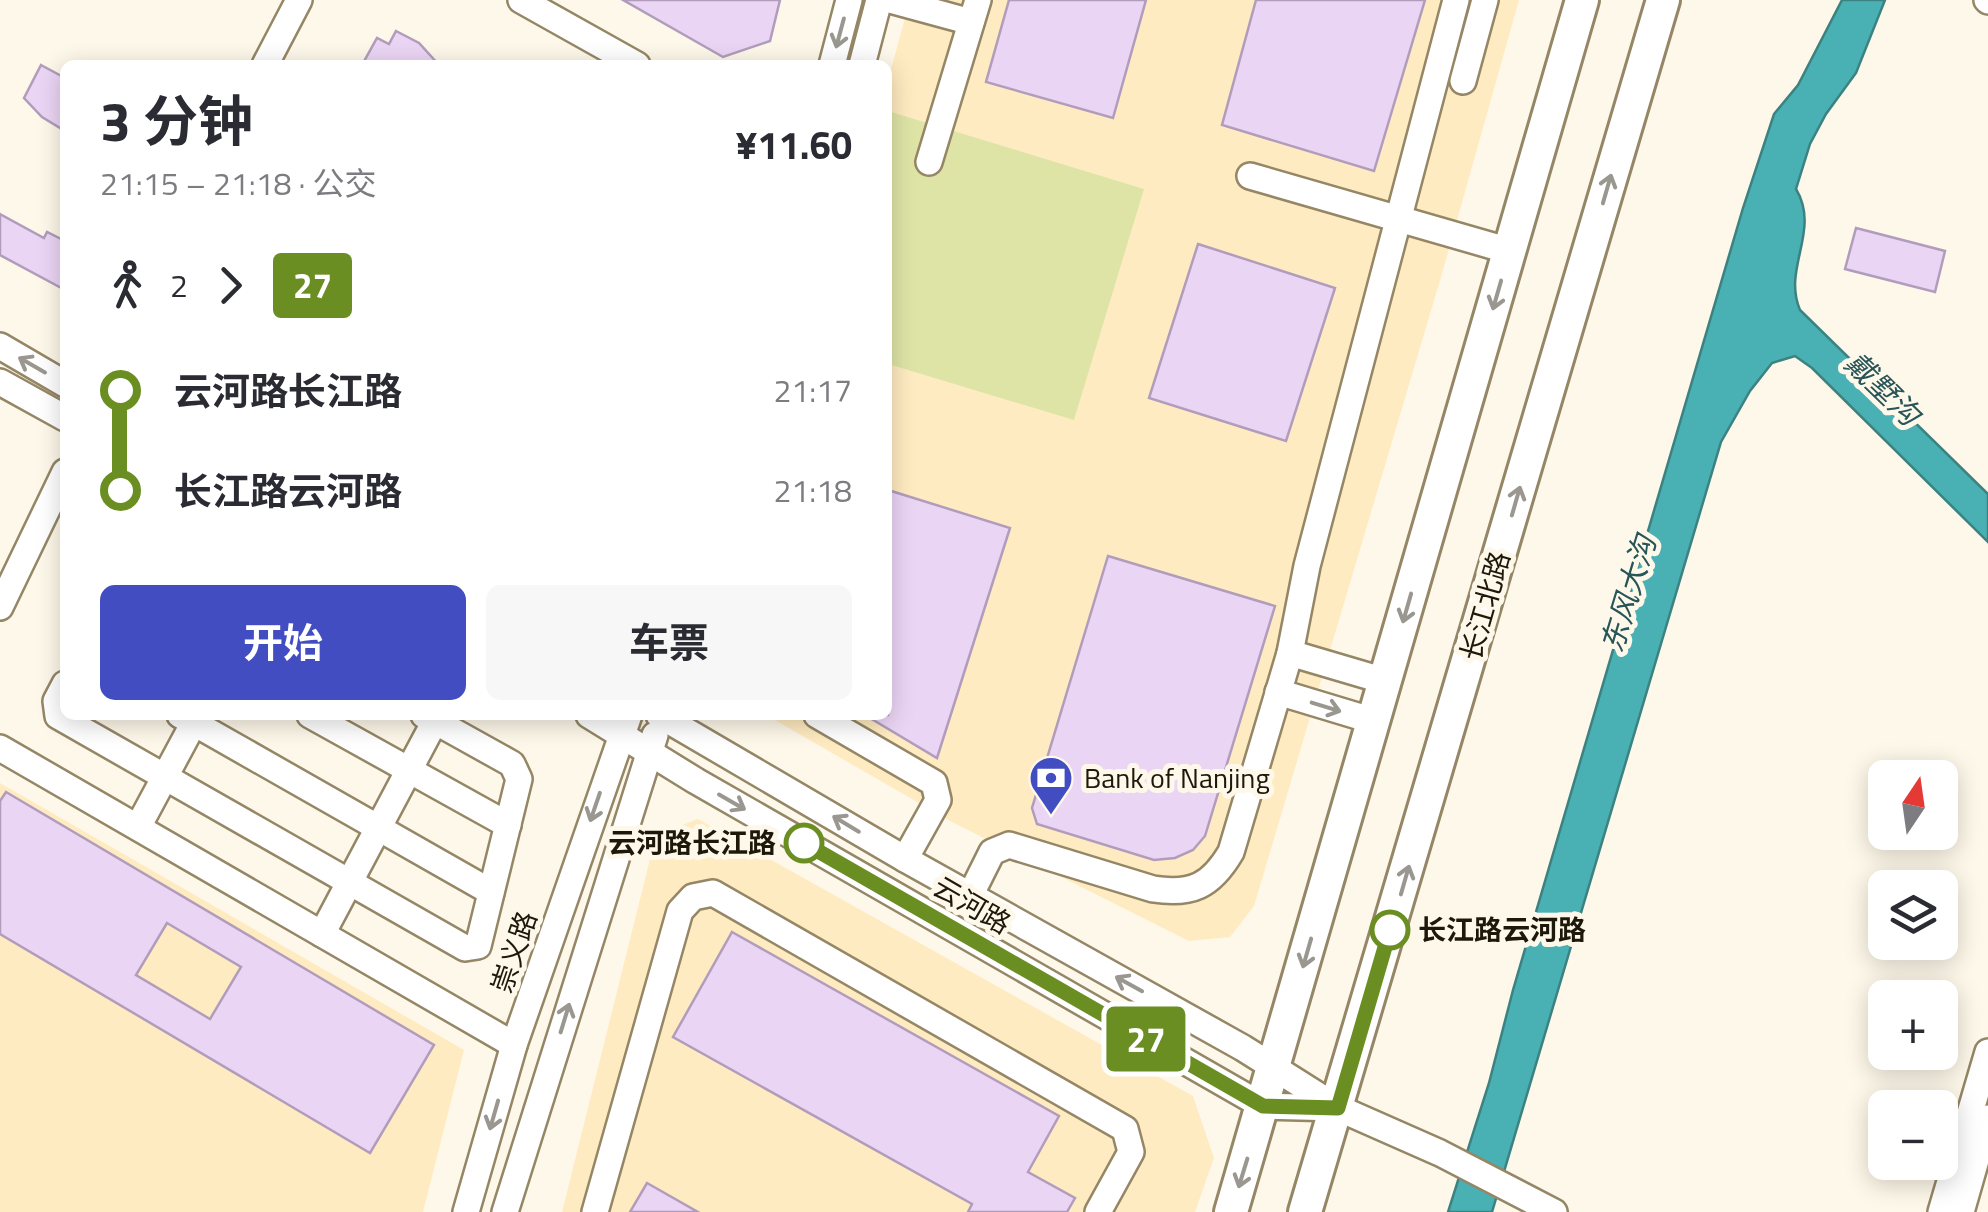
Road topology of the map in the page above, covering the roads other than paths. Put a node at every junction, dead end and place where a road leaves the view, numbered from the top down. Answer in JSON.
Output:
{"nodes":[{"id":1,"x":299,"y":0,"type":"edge"},
{"id":2,"x":522,"y":0,"type":"edge"},
{"id":3,"x":849,"y":0,"type":"edge"},
{"id":4,"x":879,"y":0,"type":"edge"},
{"id":5,"x":890,"y":0,"type":"edge"},
{"id":6,"x":1456,"y":0,"type":"edge"},
{"id":7,"x":1485,"y":0,"type":"edge"},
{"id":8,"x":1582,"y":0,"type":"edge"},
{"id":9,"x":1663,"y":9,"type":"edge"},
{"id":10,"x":974,"y":11,"type":"edge"},
{"id":11,"x":268,"y":60,"type":"edge"},
{"id":12,"x":627,"y":60,"type":"edge"},
{"id":13,"x":833,"y":60,"type":"edge"},
{"id":14,"x":863,"y":60,"type":"edge"},
{"id":15,"x":1463,"y":80,"type":"dead end"},
{"id":16,"x":929,"y":162,"type":"dead end"},
{"id":17,"x":1250,"y":176,"type":"dead end"},
{"id":18,"x":1399,"y":220,"type":"junction"},
{"id":19,"x":1510,"y":251,"type":"junction"},
{"id":20,"x":0,"y":346,"type":"edge"},
{"id":21,"x":60,"y":381,"type":"edge"},
{"id":22,"x":0,"y":382,"type":"edge"},
{"id":23,"x":60,"y":415,"type":"edge"},
{"id":24,"x":60,"y":482,"type":"edge"},
{"id":25,"x":0,"y":607,"type":"edge"},
{"id":26,"x":1290,"y":653,"type":"junction"},
{"id":27,"x":1386,"y":681,"type":"junction"},
{"id":28,"x":1278,"y":692,"type":"junction"},
{"id":29,"x":60,"y":693,"type":"edge"},
{"id":30,"x":60,"y":717,"type":"edge"},
{"id":31,"x":65,"y":720,"type":"edge"},
{"id":32,"x":190,"y":720,"type":"edge"},
{"id":33,"x":194,"y":720,"type":"edge"},
{"id":34,"x":319,"y":720,"type":"edge"},
{"id":35,"x":429,"y":720,"type":"edge"},
{"id":36,"x":434,"y":720,"type":"edge"},
{"id":37,"x":660,"y":720,"type":"edge"},
{"id":38,"x":668,"y":720,"type":"edge"},
{"id":39,"x":825,"y":720,"type":"edge"},
{"id":40,"x":1374,"y":721,"type":"junction"},
{"id":41,"x":625,"y":724,"type":"edge"},
{"id":42,"x":0,"y":748,"type":"edge"},
{"id":43,"x":649,"y":750,"type":"junction"},
{"id":44,"x":409,"y":770,"type":"junction"},
{"id":45,"x":165,"y":776,"type":"junction"},
{"id":46,"x":508,"y":825,"type":"junction"},
{"id":47,"x":138,"y":828,"type":"junction"},
{"id":48,"x":379,"y":828,"type":"junction"},
{"id":49,"x":905,"y":860,"type":"junction"},
{"id":50,"x":350,"y":882,"type":"junction"},
{"id":51,"x":491,"y":892,"type":"junction"},
{"id":52,"x":970,"y":896,"type":"junction"},
{"id":53,"x":322,"y":934,"type":"junction"},
{"id":54,"x":514,"y":1045,"type":"junction"},
{"id":55,"x":1988,"y":1052,"type":"edge"},
{"id":56,"x":1274,"y":1068,"type":"junction"},
{"id":57,"x":1263,"y":1106,"type":"junction"},
{"id":58,"x":1338,"y":1108,"type":"junction"},
{"id":59,"x":1988,"y":1118,"type":"edge"},
{"id":60,"x":466,"y":1212,"type":"edge"},
{"id":61,"x":505,"y":1212,"type":"edge"},
{"id":62,"x":594,"y":1212,"type":"edge"},
{"id":63,"x":1098,"y":1212,"type":"edge"},
{"id":64,"x":1231,"y":1212,"type":"edge"},
{"id":65,"x":1305,"y":1212,"type":"edge"},
{"id":66,"x":1554,"y":1212,"type":"edge"},
{"id":67,"x":1941,"y":1212,"type":"edge"},
{"id":68,"x":1961,"y":1212,"type":"edge"}],
"edges":[{"from":1,"to":11,"type":"street"},
{"from":2,"to":12,"type":"street"},
{"from":3,"to":13,"type":"street","one_way":true},
{"from":4,"to":14,"type":"street"},
{"from":5,"to":10,"type":"street"},
{"from":6,"to":18,"type":"street"},
{"from":7,"to":15,"type":"street"},
{"from":8,"to":19,"type":"main road"},
{"from":58,"to":9,"type":"main road","name":"长江北路","one_way":true},
{"from":10,"to":16,"type":"street"},
{"from":17,"to":18,"type":"street"},
{"from":18,"to":19,"type":"street"},
{"from":18,"to":26,"type":"street"},
{"from":19,"to":27,"type":"main road","one_way":true},
{"from":21,"to":20,"type":"street","one_way":true},
{"from":22,"to":23,"type":"street"},
{"from":24,"to":25,"type":"street"},
{"from":26,"to":27,"type":"street"},
{"from":26,"to":28,"type":"street"},
{"from":27,"to":40,"type":"main road"},
{"from":28,"to":40,"type":"street","one_way":true},
{"from":28,"to":52,"type":"street"},
{"from":29,"to":30,"type":"street"},
{"from":31,"to":45,"type":"street"},
{"from":32,"to":45,"type":"street"},
{"from":33,"to":48,"type":"street"},
{"from":34,"to":44,"type":"street"},
{"from":35,"to":44,"type":"street"},
{"from":36,"to":46,"type":"street"},
{"from":37,"to":43,"type":"street"},
{"from":49,"to":38,"type":"street","name":"云河路","one_way":true},
{"from":39,"to":49,"type":"street"},
{"from":40,"to":56,"type":"main road","one_way":true},
{"from":41,"to":43,"type":"street","name":"云河路"},
{"from":41,"to":54,"type":"street","name":"崇义路","one_way":true},
{"from":42,"to":47,"type":"street"},
{"from":43,"to":57,"type":"street","name":"云河路","one_way":true},
{"from":61,"to":43,"type":"street","one_way":true},
{"from":44,"to":46,"type":"street"},
{"from":44,"to":48,"type":"street"},
{"from":45,"to":47,"type":"street"},
{"from":45,"to":50,"type":"street"},
{"from":46,"to":51,"type":"street"},
{"from":47,"to":53,"type":"street"},
{"from":48,"to":50,"type":"street"},
{"from":48,"to":51,"type":"street"},
{"from":49,"to":52,"type":"street","name":"云河路"},
{"from":50,"to":51,"type":"street"},
{"from":50,"to":53,"type":"street"},
{"from":56,"to":52,"type":"street","name":"云河路","one_way":true},
{"from":53,"to":54,"type":"street"},
{"from":54,"to":60,"type":"street","name":"崇义路","one_way":true},
{"from":55,"to":67,"type":"street"},
{"from":56,"to":57,"type":"main road"},
{"from":56,"to":58,"type":"street","name":"云河路"},
{"from":57,"to":58,"type":"street","name":"云河路"},
{"from":57,"to":64,"type":"main road","one_way":true},
{"from":58,"to":65,"type":"main road","name":"长江北路"},
{"from":58,"to":66,"type":"street","name":"云河路"},
{"from":59,"to":68,"type":"street"},
{"from":62,"to":63,"type":"street"}]}
